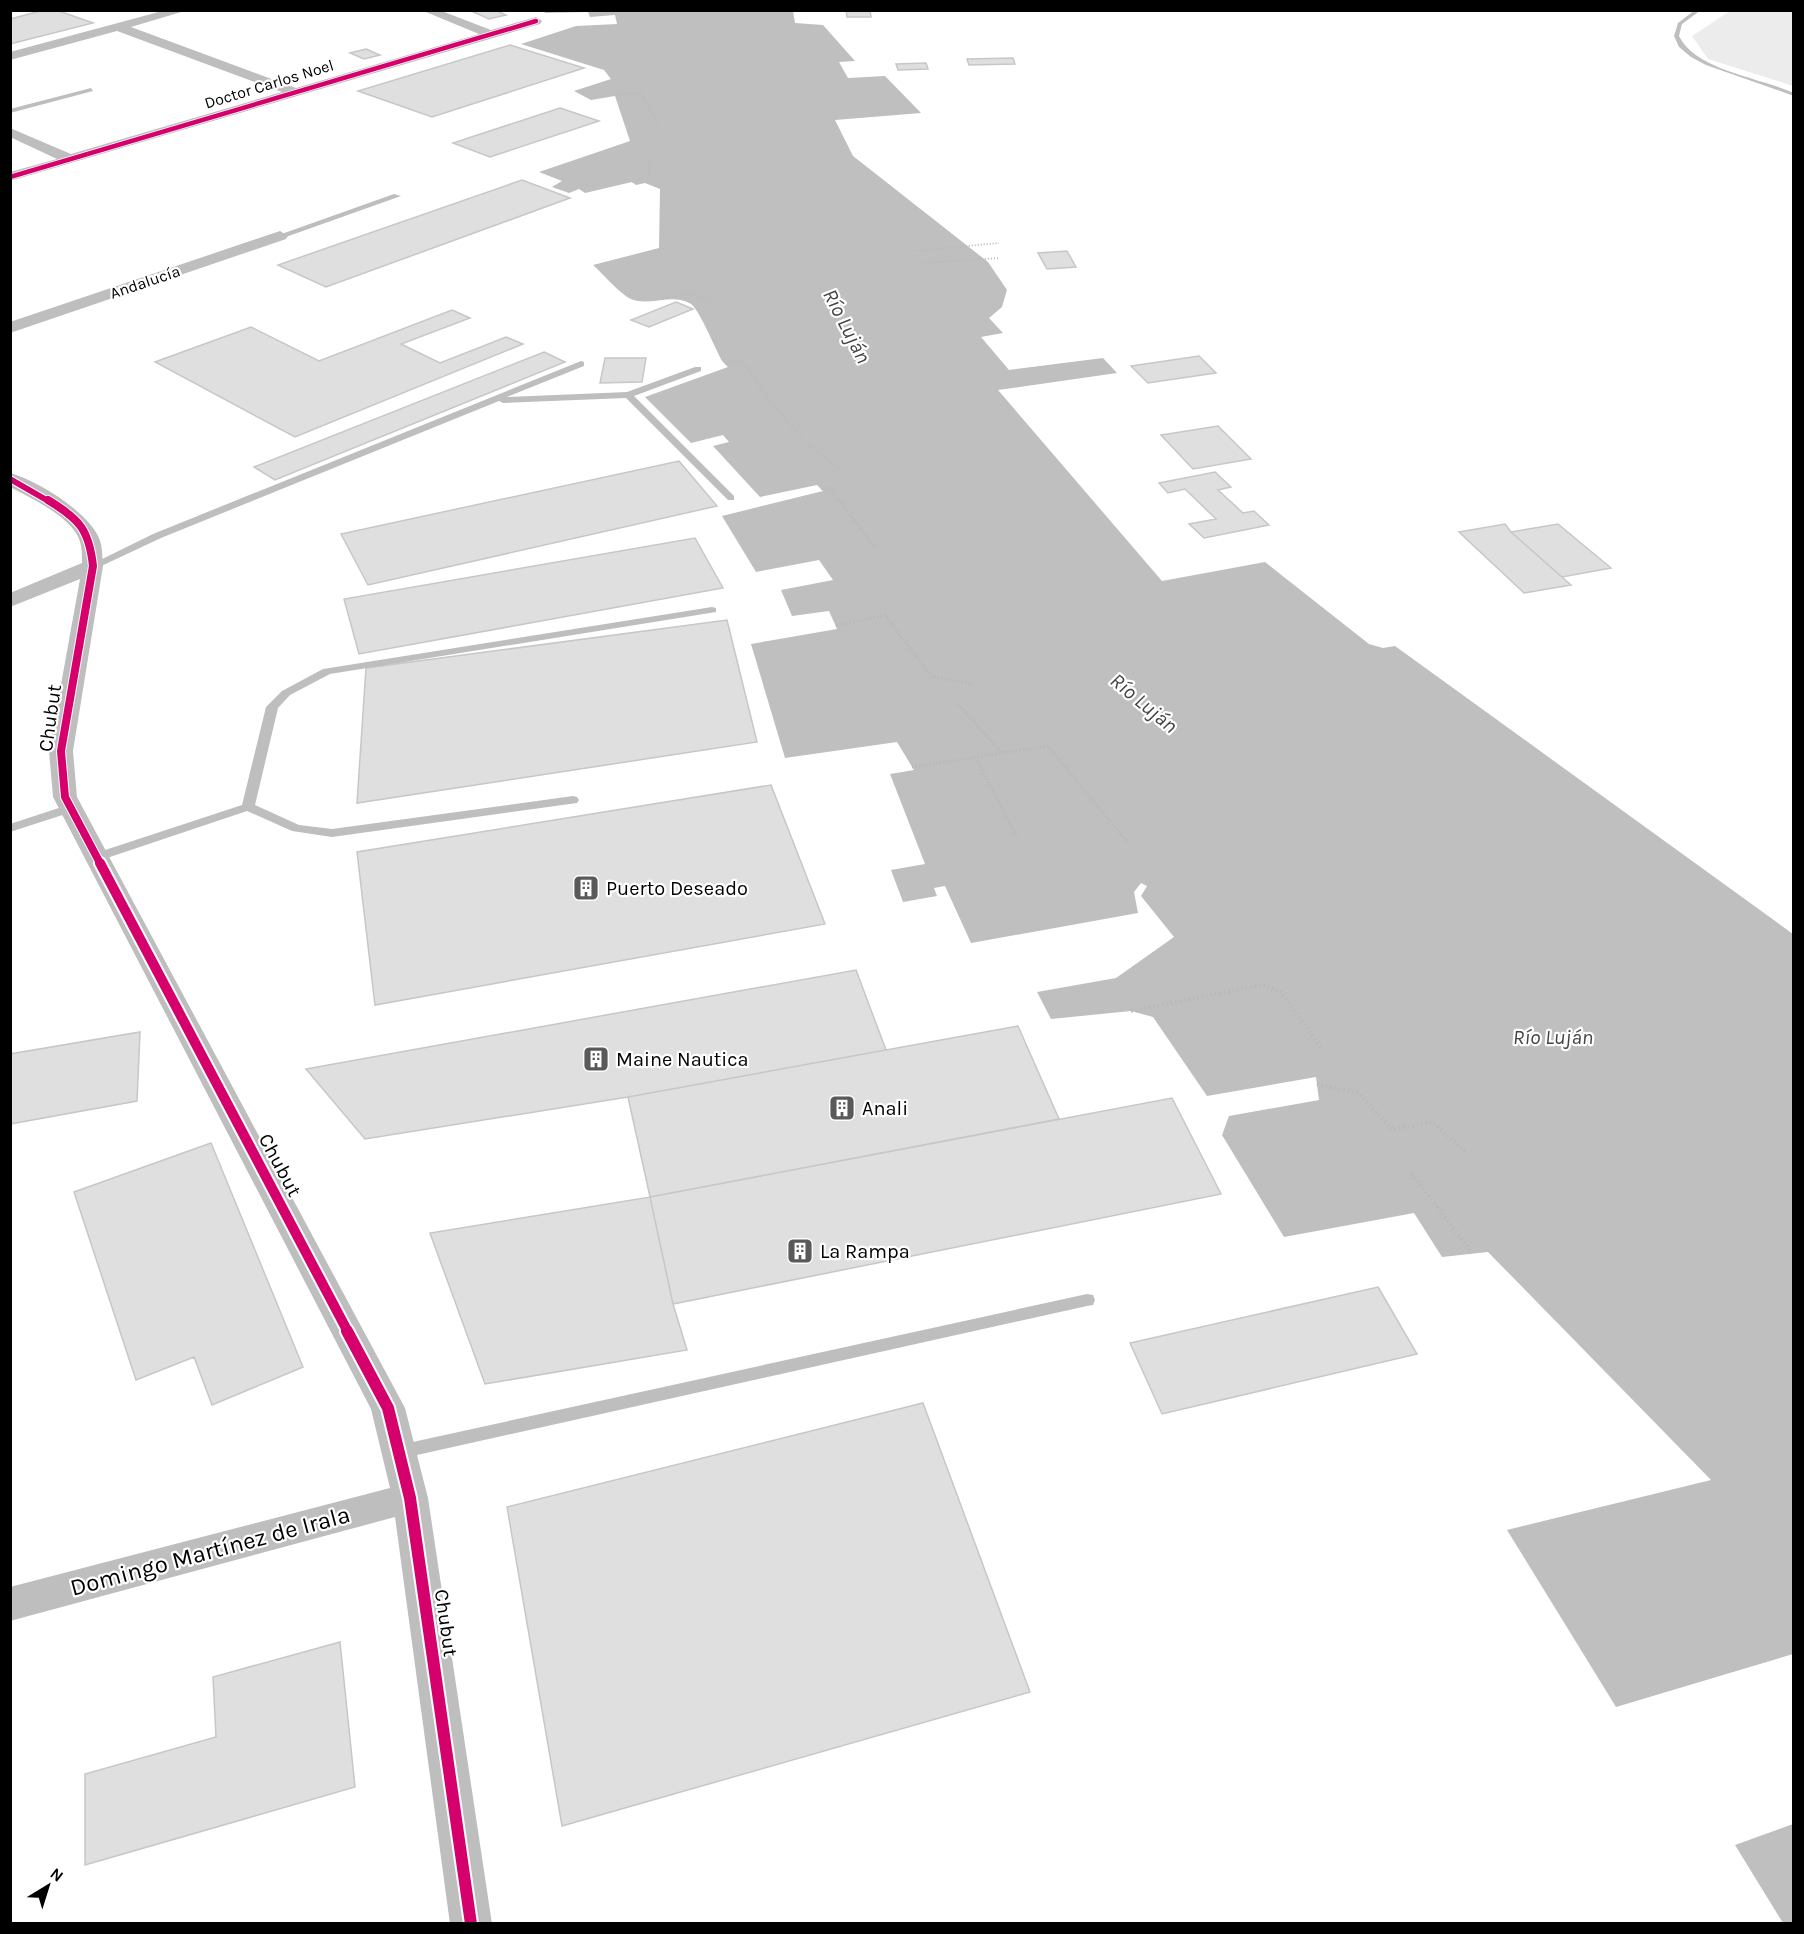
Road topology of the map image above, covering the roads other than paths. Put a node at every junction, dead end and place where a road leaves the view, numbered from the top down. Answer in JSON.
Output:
{"nodes":[{"id":1,"x":182,"y":10,"type":"edge"},
{"id":2,"x":426,"y":10,"type":"edge"},
{"id":3,"x":536,"y":21,"type":"dead end"},
{"id":4,"x":118,"y":27,"type":"junction"},
{"id":5,"x":490,"y":34,"type":"junction"},
{"id":6,"x":10,"y":56,"type":"edge"},
{"id":7,"x":91,"y":90,"type":"dead end"},
{"id":8,"x":295,"y":92,"type":"junction"},
{"id":9,"x":10,"y":111,"type":"edge"},
{"id":10,"x":10,"y":132,"type":"edge"},
{"id":11,"x":72,"y":160,"type":"junction"},
{"id":12,"x":10,"y":177,"type":"edge"},
{"id":13,"x":397,"y":196,"type":"dead end"},
{"id":14,"x":280,"y":236,"type":"joint"},
{"id":15,"x":10,"y":328,"type":"edge"},
{"id":16,"x":581,"y":364,"type":"dead end"},
{"id":17,"x":698,"y":369,"type":"dead end"},
{"id":18,"x":628,"y":395,"type":"junction"},
{"id":19,"x":492,"y":400,"type":"junction"},
{"id":20,"x":10,"y":479,"type":"edge"},
{"id":21,"x":730,"y":498,"type":"dead end"},
{"id":22,"x":93,"y":566,"type":"junction"},
{"id":23,"x":10,"y":601,"type":"edge"},
{"id":24,"x":712,"y":610,"type":"dead end"},
{"id":25,"x":573,"y":800,"type":"dead end"},
{"id":26,"x":249,"y":807,"type":"junction"},
{"id":27,"x":71,"y":808,"type":"junction"},
{"id":28,"x":10,"y":828,"type":"edge"},
{"id":29,"x":97,"y":857,"type":"junction"},
{"id":30,"x":1087,"y":1300,"type":"dead end"},
{"id":31,"x":399,"y":1452,"type":"junction"},
{"id":32,"x":410,"y":1498,"type":"junction"},
{"id":33,"x":10,"y":1604,"type":"edge"},
{"id":34,"x":471,"y":1923,"type":"edge"}],
"edges":[{"from":1,"to":4,"type":"street"},
{"from":2,"to":5,"type":"street"},
{"from":3,"to":5,"type":"street","name":"Doctor Carlos Noel"},
{"from":4,"to":6,"type":"street"},
{"from":4,"to":8,"type":"street"},
{"from":5,"to":8,"type":"street","name":"Doctor Carlos Noel"},
{"from":7,"to":9,"type":"lane"},
{"from":8,"to":11,"type":"street","name":"Doctor Carlos Noel"},
{"from":10,"to":11,"type":"street"},
{"from":11,"to":12,"type":"street","name":"Doctor Carlos Noel"},
{"from":13,"to":14,"type":"lane"},
{"from":14,"to":15,"type":"street","name":"Andalucía"},
{"from":16,"to":19,"type":"lane"},
{"from":17,"to":18,"type":"lane"},
{"from":18,"to":19,"type":"lane"},
{"from":18,"to":21,"type":"lane"},
{"from":19,"to":22,"type":"lane"},
{"from":20,"to":22,"type":"street","name":"Chubut"},
{"from":22,"to":23,"type":"street"},
{"from":22,"to":27,"type":"street","name":"Chubut"},
{"from":24,"to":26,"type":"lane"},
{"from":25,"to":26,"type":"lane"},
{"from":26,"to":29,"type":"lane"},
{"from":27,"to":28,"type":"lane"},
{"from":27,"to":29,"type":"street","name":"Chubut"},
{"from":29,"to":31,"type":"street","name":"Chubut"},
{"from":30,"to":31,"type":"lane"},
{"from":31,"to":32,"type":"street","name":"Chubut"},
{"from":32,"to":33,"type":"street","name":"Domingo Martínez de Irala"},
{"from":32,"to":34,"type":"street","name":"Chubut"}]}
